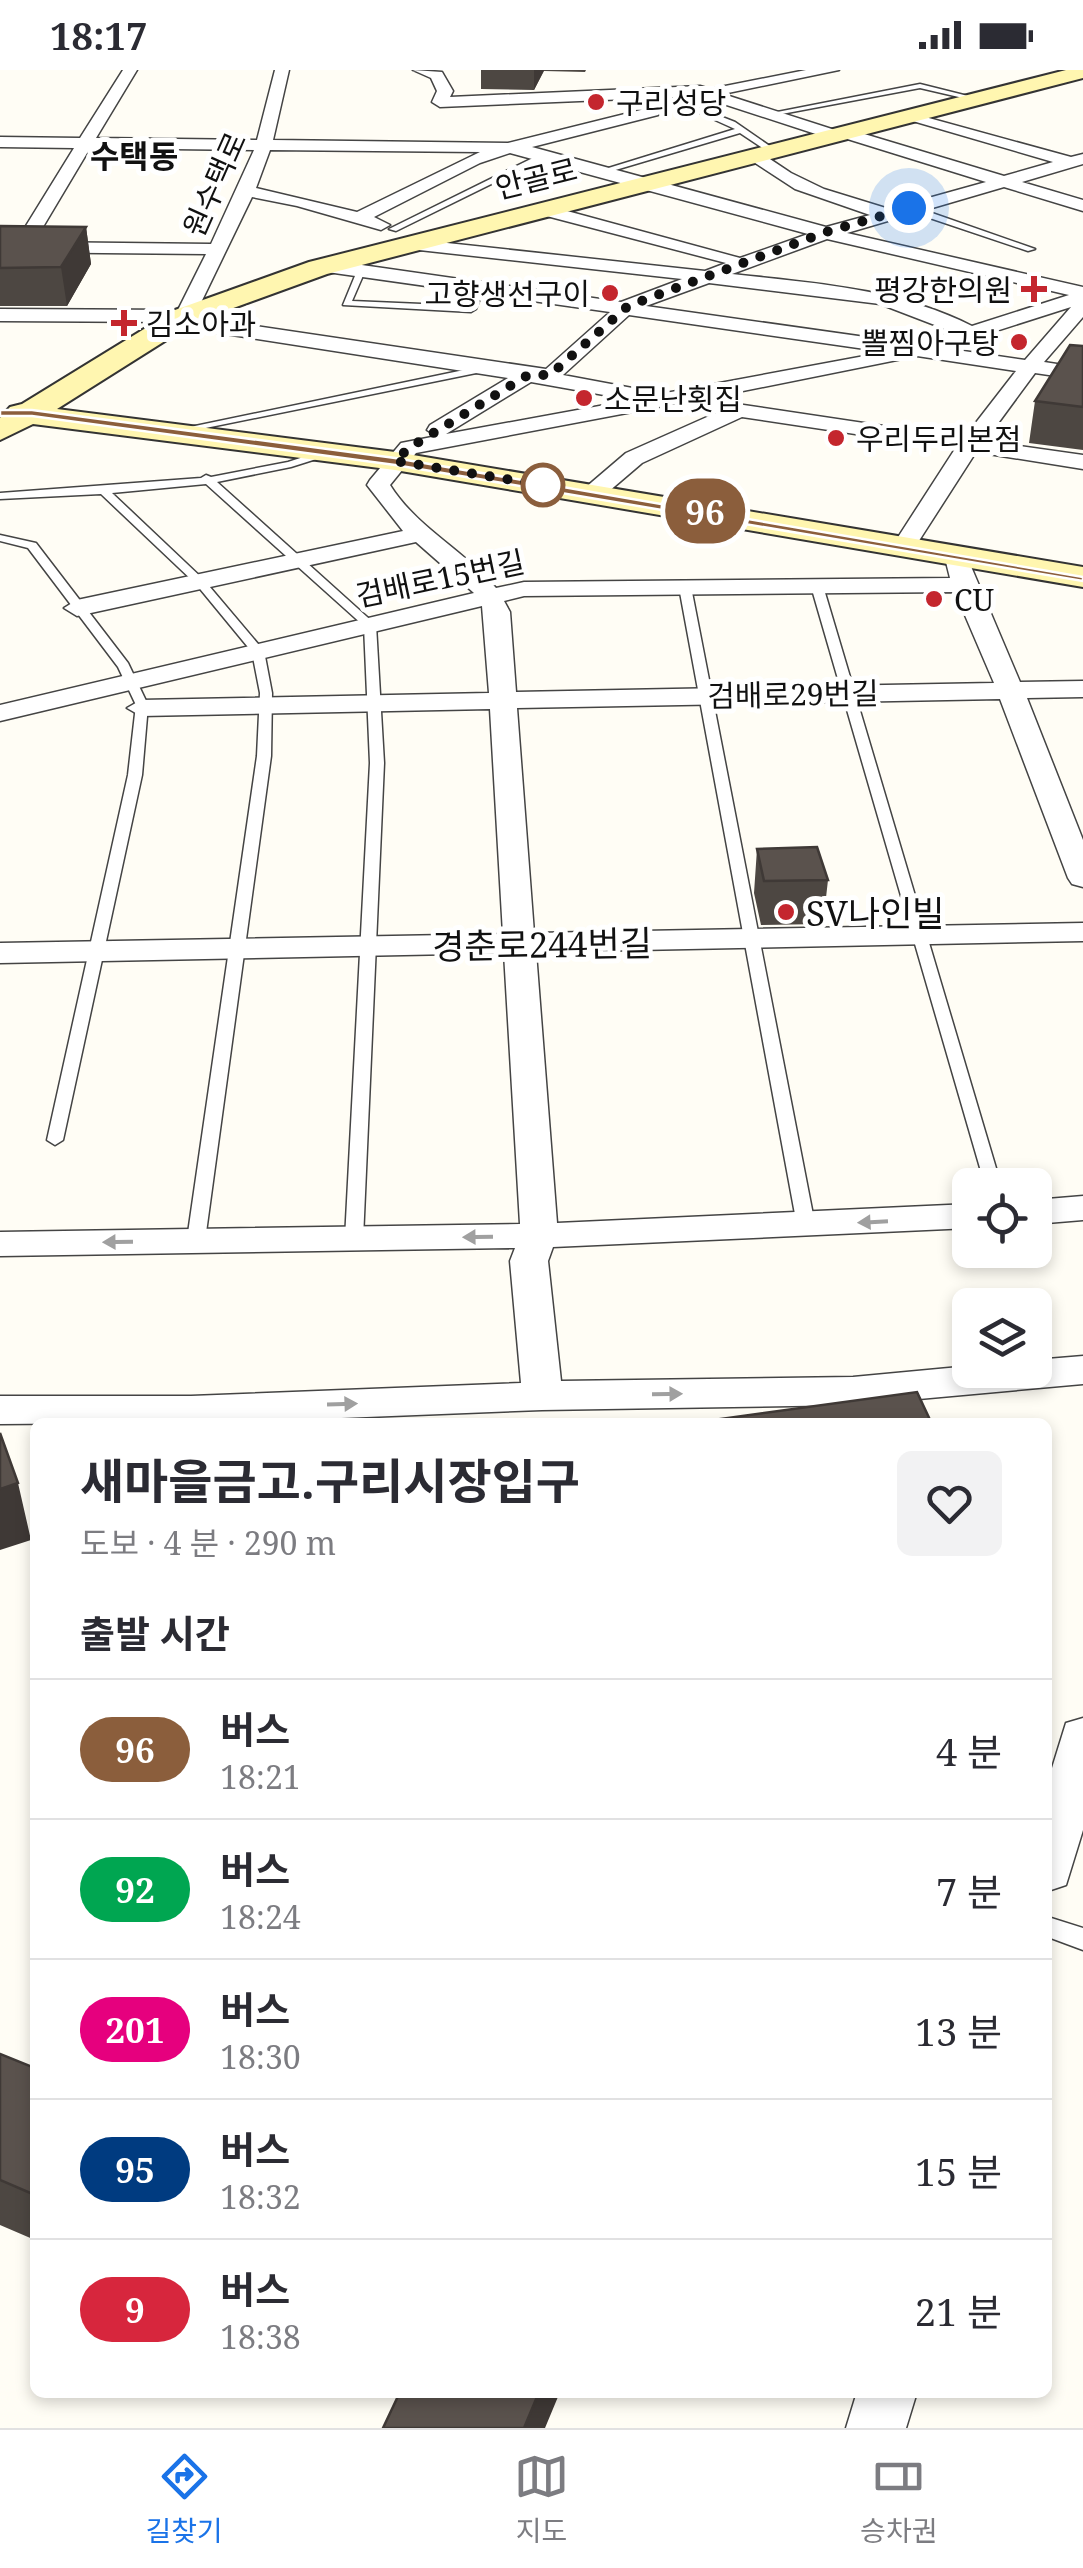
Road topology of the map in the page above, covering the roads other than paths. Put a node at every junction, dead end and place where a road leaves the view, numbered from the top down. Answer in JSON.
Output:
{"nodes":[{"id":1,"x":130,"y":70,"type":"edge"},
{"id":2,"x":282,"y":70,"type":"edge"},
{"id":3,"x":420,"y":70,"type":"edge"},
{"id":4,"x":832,"y":70,"type":"edge"},
{"id":5,"x":1083,"y":72,"type":"edge"},
{"id":6,"x":700,"y":91,"type":"junction"},
{"id":7,"x":720,"y":96,"type":"junction"},
{"id":8,"x":976,"y":99,"type":"junction"},
{"id":9,"x":687,"y":104,"type":"junction"},
{"id":10,"x":771,"y":114,"type":"junction"},
{"id":11,"x":907,"y":117,"type":"junction"},
{"id":12,"x":431,"y":124,"type":"junction"},
{"id":13,"x":741,"y":130,"type":"junction"},
{"id":14,"x":839,"y":134,"type":"junction"},
{"id":15,"x":0,"y":142,"type":"edge"},
{"id":16,"x":85,"y":143,"type":"junction"},
{"id":17,"x":264,"y":145,"type":"junction"},
{"id":18,"x":508,"y":148,"type":"junction"},
{"id":19,"x":764,"y":154,"type":"junction"},
{"id":20,"x":546,"y":155,"type":"junction"},
{"id":21,"x":1078,"y":161,"type":"edge"},
{"id":22,"x":605,"y":172,"type":"junction"},
{"id":23,"x":1001,"y":182,"type":"junction"},
{"id":24,"x":644,"y":184,"type":"junction"},
{"id":25,"x":246,"y":191,"type":"junction"},
{"id":26,"x":1083,"y":206,"type":"edge"},
{"id":27,"x":909,"y":208,"type":"junction"},
{"id":28,"x":545,"y":210,"type":"junction"},
{"id":29,"x":888,"y":214,"type":"junction"},
{"id":30,"x":360,"y":218,"type":"junction"},
{"id":31,"x":826,"y":232,"type":"junction"},
{"id":32,"x":410,"y":238,"type":"junction"},
{"id":33,"x":0,"y":248,"type":"edge"},
{"id":34,"x":20,"y":248,"type":"junction"},
{"id":35,"x":216,"y":249,"type":"junction"},
{"id":36,"x":1031,"y":249,"type":"dead end"},
{"id":37,"x":744,"y":263,"type":"junction"},
{"id":38,"x":326,"y":266,"type":"junction"},
{"id":39,"x":361,"y":271,"type":"junction"},
{"id":40,"x":705,"y":276,"type":"junction"},
{"id":41,"x":480,"y":288,"type":"junction"},
{"id":42,"x":1083,"y":295,"type":"edge"},
{"id":43,"x":1083,"y":304,"type":"edge"},
{"id":44,"x":625,"y":308,"type":"junction"},
{"id":45,"x":0,"y":314,"type":"edge"},
{"id":46,"x":182,"y":318,"type":"junction"},
{"id":47,"x":969,"y":332,"type":"junction"},
{"id":48,"x":914,"y":349,"type":"junction"},
{"id":49,"x":494,"y":366,"type":"junction"},
{"id":50,"x":1029,"y":366,"type":"junction"},
{"id":51,"x":1083,"y":374,"type":"edge"},
{"id":52,"x":528,"y":375,"type":"junction"},
{"id":53,"x":660,"y":398,"type":"junction"},
{"id":54,"x":740,"y":410,"type":"junction"},
{"id":55,"x":0,"y":413,"type":"edge"},
{"id":56,"x":32,"y":413,"type":"junction"},
{"id":57,"x":0,"y":431,"type":"edge"},
{"id":58,"x":176,"y":431,"type":"junction"},
{"id":59,"x":970,"y":445,"type":"junction"},
{"id":60,"x":328,"y":452,"type":"junction"},
{"id":61,"x":402,"y":455,"type":"junction"},
{"id":62,"x":1083,"y":462,"type":"edge"},
{"id":63,"x":206,"y":478,"type":"junction"},
{"id":64,"x":103,"y":490,"type":"junction"},
{"id":65,"x":593,"y":493,"type":"junction"},
{"id":66,"x":0,"y":496,"type":"edge"},
{"id":67,"x":421,"y":534,"type":"junction"},
{"id":68,"x":0,"y":538,"type":"edge"},
{"id":69,"x":905,"y":545,"type":"junction"},
{"id":70,"x":302,"y":560,"type":"junction"},
{"id":71,"x":960,"y":570,"type":"junction"},
{"id":72,"x":1083,"y":577,"type":"edge"},
{"id":73,"x":200,"y":582,"type":"junction"},
{"id":74,"x":817,"y":586,"type":"junction"},
{"id":75,"x":685,"y":587,"type":"junction"},
{"id":76,"x":492,"y":596,"type":"junction"},
{"id":77,"x":77,"y":608,"type":"junction"},
{"id":78,"x":370,"y":624,"type":"junction"},
{"id":79,"x":259,"y":652,"type":"junction"},
{"id":80,"x":130,"y":683,"type":"junction"},
{"id":81,"x":1083,"y":689,"type":"edge"},
{"id":82,"x":1011,"y":690,"type":"junction"},
{"id":83,"x":848,"y":693,"type":"junction"},
{"id":84,"x":706,"y":696,"type":"junction"},
{"id":85,"x":503,"y":699,"type":"junction"},
{"id":86,"x":374,"y":702,"type":"junction"},
{"id":87,"x":266,"y":705,"type":"junction"},
{"id":88,"x":141,"y":708,"type":"junction"},
{"id":89,"x":0,"y":713,"type":"edge"},
{"id":90,"x":1083,"y":878,"type":"edge"},
{"id":91,"x":1083,"y":932,"type":"edge"},
{"id":92,"x":919,"y":936,"type":"junction"},
{"id":93,"x":751,"y":940,"type":"junction"},
{"id":94,"x":521,"y":944,"type":"junction"},
{"id":95,"x":366,"y":948,"type":"junction"},
{"id":96,"x":239,"y":950,"type":"junction"},
{"id":97,"x":95,"y":952,"type":"junction"},
{"id":98,"x":0,"y":953,"type":"edge"},
{"id":99,"x":55,"y":1140,"type":"dead end"},
{"id":100,"x":988,"y":1168,"type":"edge"},
{"id":101,"x":1083,"y":1208,"type":"edge"},
{"id":102,"x":1052,"y":1211,"type":"edge"},
{"id":103,"x":952,"y":1217,"type":"edge"},
{"id":104,"x":806,"y":1226,"type":"junction"},
{"id":105,"x":539,"y":1236,"type":"junction"},
{"id":106,"x":354,"y":1239,"type":"junction"},
{"id":107,"x":196,"y":1240,"type":"junction"},
{"id":108,"x":0,"y":1244,"type":"edge"},
{"id":109,"x":1083,"y":1370,"type":"edge"},
{"id":110,"x":542,"y":1396,"type":"junction"},
{"id":111,"x":0,"y":1410,"type":"edge"},
{"id":112,"x":1083,"y":1736,"type":"edge"},
{"id":113,"x":1052,"y":1855,"type":"edge"},
{"id":114,"x":1052,"y":1927,"type":"edge"},
{"id":115,"x":1083,"y":1939,"type":"edge"},
{"id":116,"x":885,"y":2398,"type":"edge"},
{"id":117,"x":876,"y":2428,"type":"edge"}],
"edges":[{"from":1,"to":16,"type":"street"},
{"from":2,"to":17,"type":"street","name":"원수택로"},
{"from":3,"to":12,"type":"street"},
{"from":4,"to":6,"type":"street"},
{"from":5,"to":8,"type":"street","name":"안골로"},
{"from":6,"to":7,"type":"street"},
{"from":6,"to":12,"type":"street"},
{"from":7,"to":9,"type":"street"},
{"from":7,"to":10,"type":"street"},
{"from":8,"to":10,"type":"lane"},
{"from":8,"to":11,"type":"street","name":"안골로"},
{"from":9,"to":13,"type":"lane"},
{"from":9,"to":18,"type":"street"},
{"from":10,"to":14,"type":"street"},
{"from":11,"to":14,"type":"street","name":"안골로"},
{"from":11,"to":21,"type":"street"},
{"from":12,"to":17,"type":"street"},
{"from":12,"to":18,"type":"street"},
{"from":13,"to":19,"type":"lane"},
{"from":13,"to":22,"type":"lane"},
{"from":14,"to":19,"type":"street","name":"안골로"},
{"from":14,"to":23,"type":"street"},
{"from":15,"to":16,"type":"street"},
{"from":16,"to":17,"type":"street"},
{"from":16,"to":34,"type":"street"},
{"from":17,"to":25,"type":"street","name":"원수택로"},
{"from":18,"to":20,"type":"street"},
{"from":18,"to":30,"type":"street"},
{"from":19,"to":24,"type":"street","name":"안골로"},
{"from":19,"to":29,"type":"street"},
{"from":20,"to":22,"type":"street"},
{"from":20,"to":32,"type":"lane"},
{"from":21,"to":23,"type":"street"},
{"from":22,"to":24,"type":"street"},
{"from":23,"to":26,"type":"street"},
{"from":23,"to":27,"type":"street"},
{"from":24,"to":28,"type":"street","name":"안골로"},
{"from":24,"to":31,"type":"street"},
{"from":25,"to":30,"type":"street"},
{"from":25,"to":35,"type":"street","name":"원수택로"},
{"from":27,"to":29,"type":"street"},
{"from":27,"to":36,"type":"lane"},
{"from":28,"to":32,"type":"street","name":"안골로"},
{"from":28,"to":37,"type":"street"},
{"from":29,"to":31,"type":"street"},
{"from":30,"to":32,"type":"street"},
{"from":31,"to":37,"type":"street"},
{"from":31,"to":42,"type":"street"},
{"from":32,"to":38,"type":"street","name":"안골로"},
{"from":32,"to":40,"type":"street"},
{"from":33,"to":34,"type":"street"},
{"from":34,"to":35,"type":"street"},
{"from":35,"to":46,"type":"street","name":"원수택로"},
{"from":37,"to":40,"type":"street"},
{"from":38,"to":39,"type":"street"},
{"from":38,"to":46,"type":"street","name":"안골로"},
{"from":39,"to":41,"type":"street"},
{"from":39,"to":41,"type":"lane"},
{"from":40,"to":44,"type":"street"},
{"from":40,"to":47,"type":"street"},
{"from":41,"to":44,"type":"street"},
{"from":42,"to":47,"type":"street"},
{"from":43,"to":50,"type":"street"},
{"from":44,"to":48,"type":"street"},
{"from":44,"to":52,"type":"street"},
{"from":45,"to":46,"type":"street"},
{"from":46,"to":49,"type":"street"},
{"from":46,"to":56,"type":"street","name":"안골로"},
{"from":47,"to":48,"type":"street"},
{"from":48,"to":50,"type":"street"},
{"from":48,"to":53,"type":"street"},
{"from":49,"to":52,"type":"street"},
{"from":49,"to":58,"type":"lane"},
{"from":50,"to":51,"type":"street"},
{"from":50,"to":59,"type":"street"},
{"from":52,"to":53,"type":"street"},
{"from":52,"to":61,"type":"street"},
{"from":53,"to":54,"type":"street"},
{"from":53,"to":61,"type":"street"},
{"from":54,"to":59,"type":"street"},
{"from":54,"to":65,"type":"street"},
{"from":55,"to":56,"type":"street"},
{"from":56,"to":57,"type":"street","name":"안골로"},
{"from":56,"to":58,"type":"street"},
{"from":58,"to":60,"type":"street"},
{"from":59,"to":62,"type":"street"},
{"from":59,"to":69,"type":"street"},
{"from":60,"to":61,"type":"street"},
{"from":60,"to":63,"type":"lane"},
{"from":61,"to":65,"type":"street"},
{"from":61,"to":67,"type":"street"},
{"from":63,"to":64,"type":"lane"},
{"from":63,"to":70,"type":"lane"},
{"from":64,"to":66,"type":"lane"},
{"from":64,"to":73,"type":"lane"},
{"from":65,"to":69,"type":"street"},
{"from":67,"to":70,"type":"street"},
{"from":67,"to":76,"type":"street"},
{"from":68,"to":77,"type":"lane"},
{"from":69,"to":71,"type":"street"},
{"from":70,"to":73,"type":"street"},
{"from":70,"to":78,"type":"lane"},
{"from":71,"to":72,"type":"street"},
{"from":71,"to":74,"type":"street","name":"검배로15번길"},
{"from":71,"to":82,"type":"street"},
{"from":73,"to":77,"type":"street"},
{"from":73,"to":79,"type":"lane"},
{"from":74,"to":75,"type":"street","name":"검배로15번길"},
{"from":74,"to":83,"type":"lane"},
{"from":75,"to":76,"type":"street","name":"검배로15번길"},
{"from":75,"to":84,"type":"lane"},
{"from":76,"to":78,"type":"street","name":"검배로15번길"},
{"from":76,"to":85,"type":"street"},
{"from":77,"to":80,"type":"lane"},
{"from":78,"to":79,"type":"street","name":"검배로15번길"},
{"from":78,"to":86,"type":"lane"},
{"from":79,"to":80,"type":"street","name":"검배로15번길"},
{"from":79,"to":87,"type":"lane"},
{"from":80,"to":88,"type":"lane"},
{"from":80,"to":89,"type":"street","name":"검배로15번길"},
{"from":81,"to":82,"type":"street","name":"검배로29번길"},
{"from":82,"to":83,"type":"street","name":"검배로29번길"},
{"from":82,"to":90,"type":"street"},
{"from":83,"to":84,"type":"street","name":"검배로29번길"},
{"from":83,"to":92,"type":"lane"},
{"from":84,"to":85,"type":"street","name":"검배로29번길"},
{"from":84,"to":93,"type":"lane"},
{"from":85,"to":86,"type":"street","name":"검배로29번길"},
{"from":85,"to":94,"type":"street"},
{"from":86,"to":87,"type":"street","name":"검배로29번길"},
{"from":86,"to":95,"type":"lane"},
{"from":87,"to":88,"type":"street","name":"검배로29번길"},
{"from":87,"to":96,"type":"lane"},
{"from":88,"to":97,"type":"lane"},
{"from":91,"to":92,"type":"street","name":"경춘로244번길"},
{"from":92,"to":93,"type":"street","name":"경춘로244번길"},
{"from":92,"to":100,"type":"lane"},
{"from":93,"to":94,"type":"street","name":"경춘로244번길"},
{"from":93,"to":104,"type":"lane"},
{"from":94,"to":95,"type":"street","name":"경춘로244번길"},
{"from":94,"to":105,"type":"street"},
{"from":95,"to":96,"type":"street","name":"경춘로244번길"},
{"from":95,"to":106,"type":"lane"},
{"from":96,"to":97,"type":"street","name":"경춘로244번길"},
{"from":96,"to":107,"type":"lane"},
{"from":97,"to":98,"type":"street","name":"경춘로244번길"},
{"from":97,"to":99,"type":"lane"},
{"from":101,"to":102,"type":"street"},
{"from":103,"to":104,"type":"street","one_way":true},
{"from":104,"to":105,"type":"street"},
{"from":105,"to":106,"type":"street","one_way":true},
{"from":105,"to":110,"type":"street"},
{"from":106,"to":107,"type":"street"},
{"from":107,"to":108,"type":"street","one_way":true},
{"from":110,"to":109,"type":"street","one_way":true},
{"from":111,"to":110,"type":"street","one_way":true},
{"from":112,"to":113,"type":"street"},
{"from":114,"to":115,"type":"lane"},
{"from":116,"to":117,"type":"street"}]}
